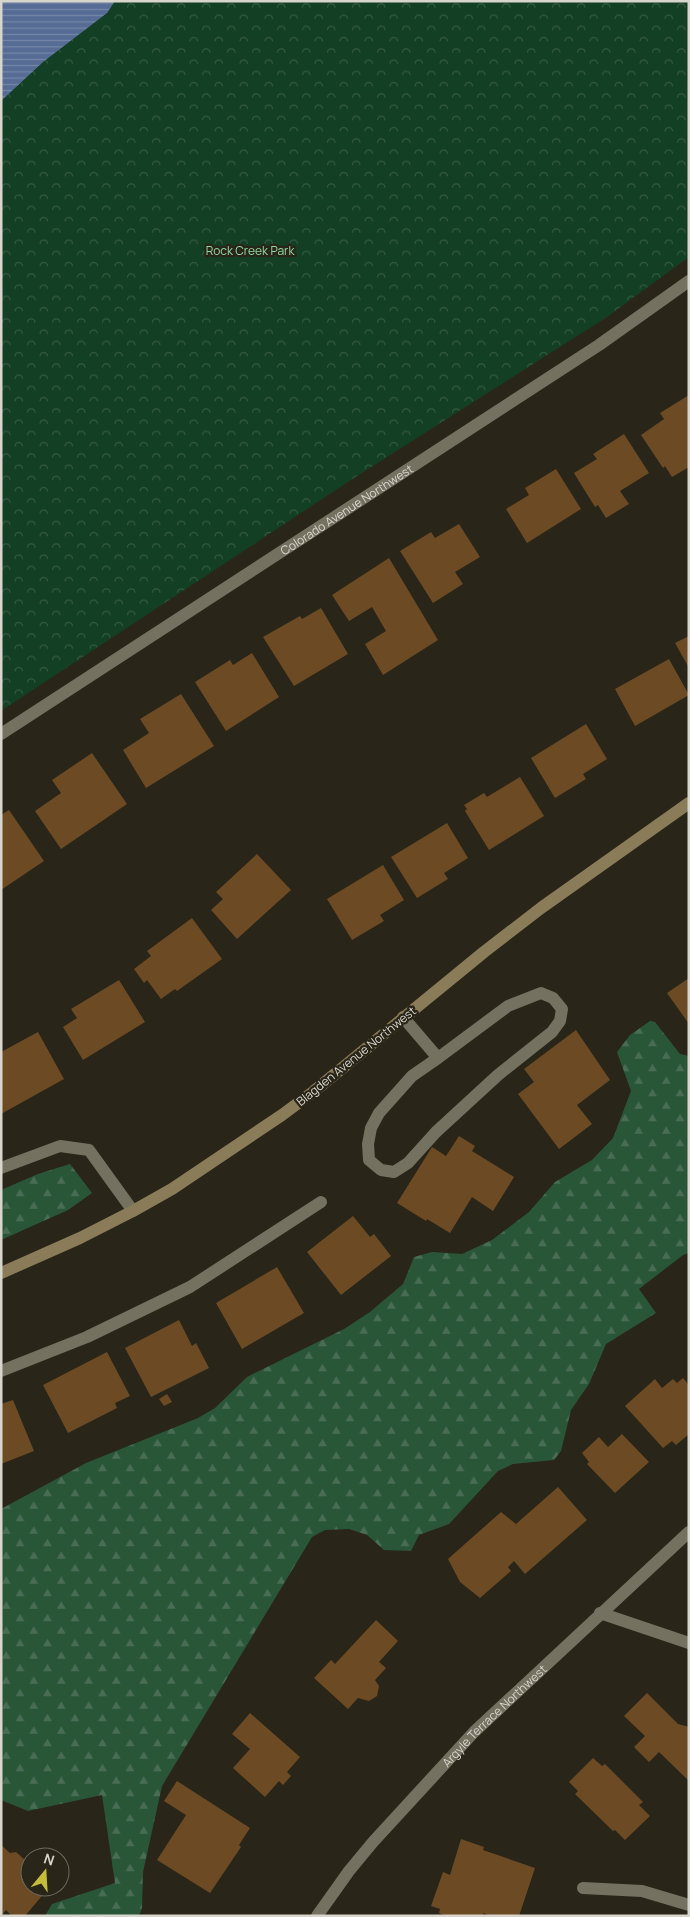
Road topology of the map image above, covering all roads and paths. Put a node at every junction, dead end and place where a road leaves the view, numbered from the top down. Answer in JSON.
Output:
{"nodes":[{"id":1,"x":689,"y":280,"type":"edge"},
{"id":2,"x":1,"y":734,"type":"edge"},
{"id":3,"x":689,"y":803,"type":"edge"},
{"id":4,"x":403,"y":1017,"type":"junction"},
{"id":5,"x":438,"y":1058,"type":"junction"},
{"id":6,"x":1,"y":1168,"type":"edge"},
{"id":7,"x":321,"y":1202,"type":"dead end"},
{"id":8,"x":134,"y":1211,"type":"junction"},
{"id":9,"x":1,"y":1273,"type":"edge"},
{"id":10,"x":1,"y":1371,"type":"edge"},
{"id":11,"x":689,"y":1532,"type":"edge"},
{"id":12,"x":600,"y":1613,"type":"junction"},
{"id":13,"x":689,"y":1643,"type":"edge"},
{"id":14,"x":583,"y":1888,"type":"dead end"},
{"id":15,"x":689,"y":1905,"type":"edge"},
{"id":16,"x":317,"y":1916,"type":"edge"}],
"edges":[{"from":1,"to":2,"type":"street","name":"Colorado Avenue Northwest"},
{"from":3,"to":4,"type":"main road","name":"Blagden Avenue Northwest"},
{"from":4,"to":5,"type":"street"},
{"from":4,"to":8,"type":"main road","name":"Blagden Avenue Northwest"},
{"from":5,"to":5,"type":"street"},
{"from":6,"to":8,"type":"street"},
{"from":7,"to":10,"type":"street"},
{"from":8,"to":9,"type":"main road","name":"Blagden Avenue Northwest"},
{"from":11,"to":12,"type":"street","name":"Argyle Terrace Northwest"},
{"from":12,"to":13,"type":"street"},
{"from":12,"to":16,"type":"street","name":"Argyle Terrace Northwest"},
{"from":14,"to":15,"type":"street"}]}
